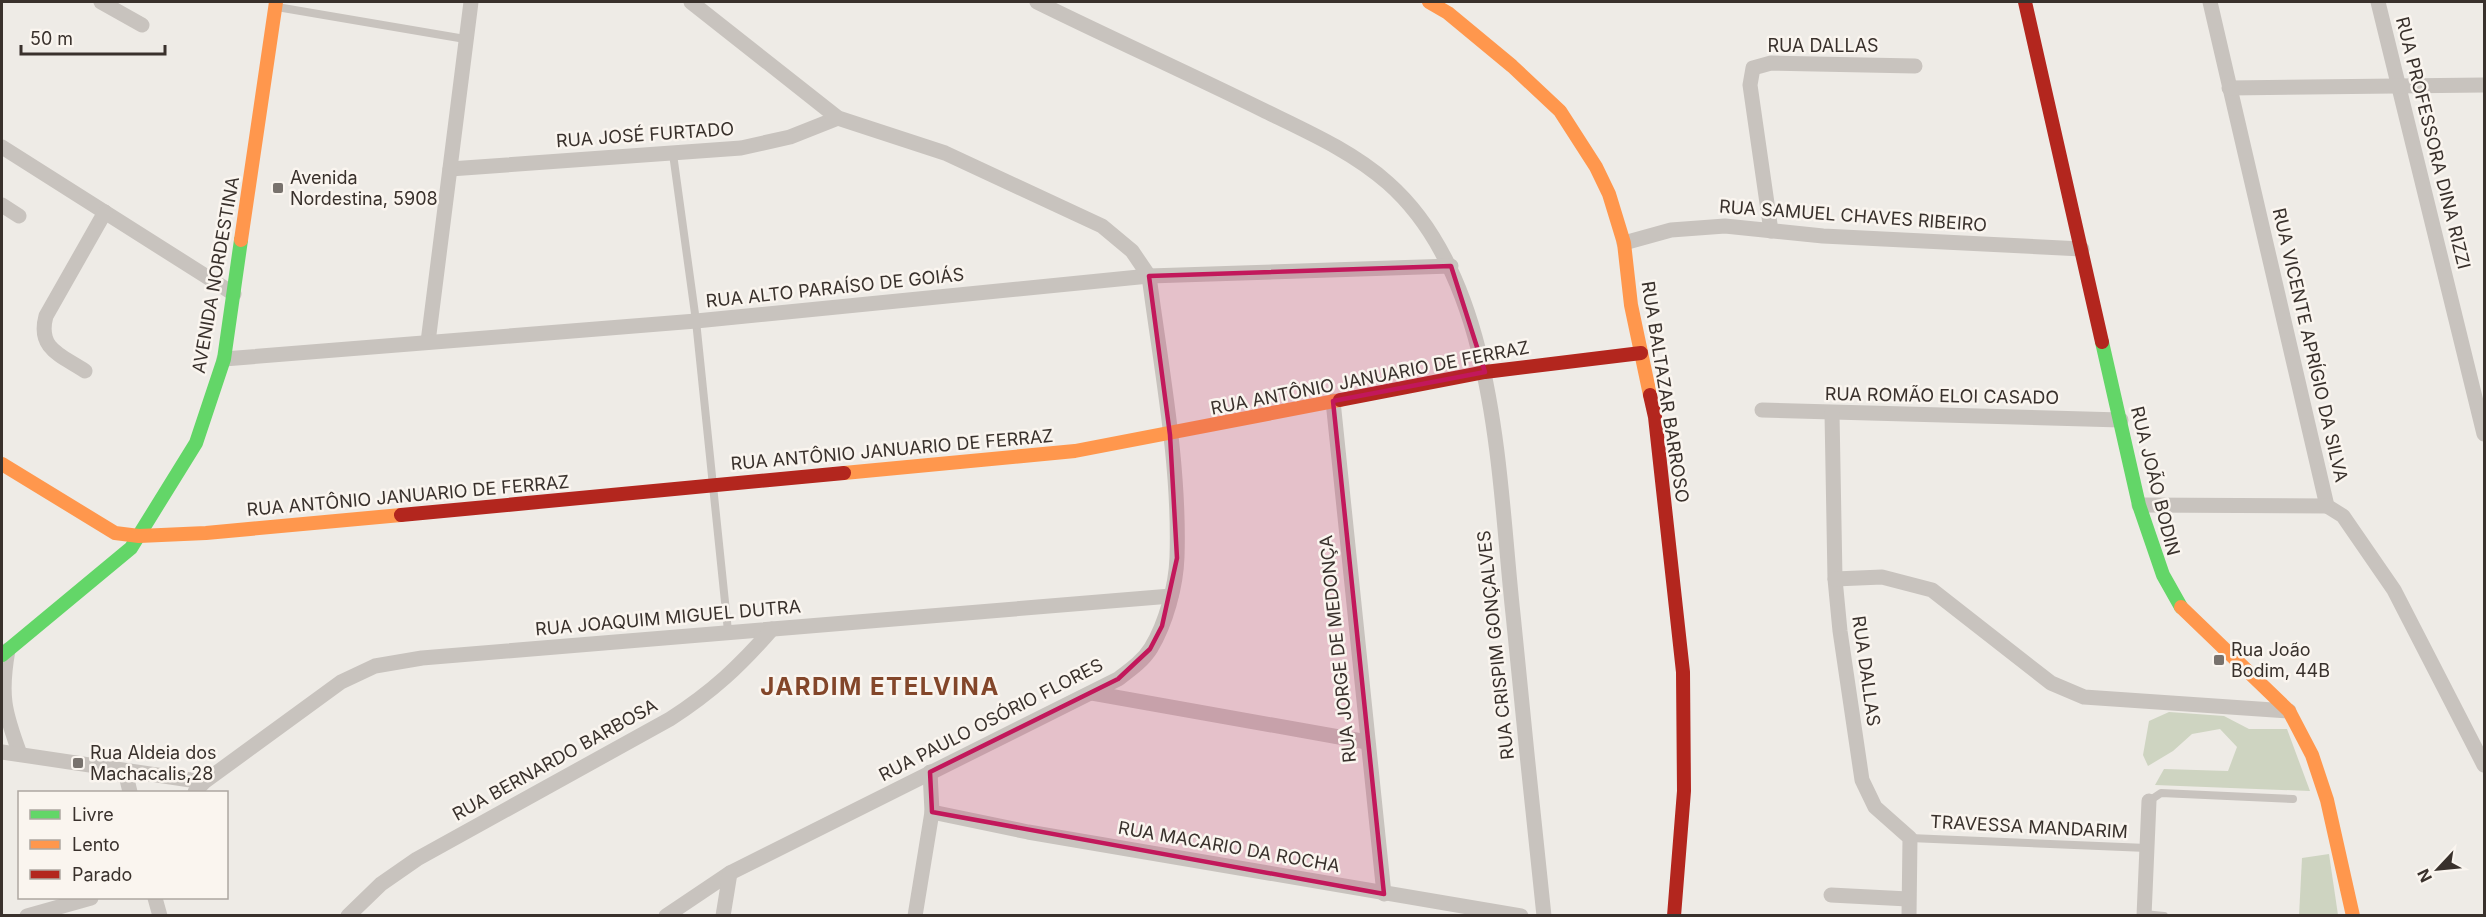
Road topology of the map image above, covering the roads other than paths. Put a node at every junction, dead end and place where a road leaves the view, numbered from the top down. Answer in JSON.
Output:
{"nodes":[{"id":1,"x":101,"y":2,"type":"edge"},
{"id":2,"x":471,"y":2,"type":"edge"},
{"id":3,"x":691,"y":2,"type":"edge"},
{"id":4,"x":1037,"y":2,"type":"edge"},
{"id":5,"x":1429,"y":2,"type":"edge"},
{"id":6,"x":2025,"y":2,"type":"edge"},
{"id":7,"x":2210,"y":2,"type":"edge"},
{"id":8,"x":2378,"y":2,"type":"edge"},
{"id":9,"x":276,"y":4,"type":"edge"},
{"id":10,"x":1446,"y":7,"type":"edge"},
{"id":11,"x":142,"y":24,"type":"dead end"},
{"id":12,"x":465,"y":39,"type":"junction"},
{"id":13,"x":1915,"y":66,"type":"dead end"},
{"id":14,"x":2400,"y":84,"type":"junction"},
{"id":15,"x":2484,"y":85,"type":"edge"},
{"id":16,"x":2229,"y":88,"type":"junction"},
{"id":17,"x":838,"y":118,"type":"junction"},
{"id":18,"x":2,"y":147,"type":"edge"},
{"id":19,"x":673,"y":154,"type":"junction"},
{"id":20,"x":450,"y":169,"type":"junction"},
{"id":21,"x":2,"y":205,"type":"edge"},
{"id":22,"x":105,"y":212,"type":"junction"},
{"id":23,"x":19,"y":216,"type":"dead end"},
{"id":24,"x":1771,"y":231,"type":"junction"},
{"id":25,"x":1624,"y":243,"type":"junction"},
{"id":26,"x":2082,"y":249,"type":"junction"},
{"id":27,"x":1451,"y":266,"type":"junction"},
{"id":28,"x":1149,"y":276,"type":"junction"},
{"id":29,"x":234,"y":294,"type":"junction"},
{"id":30,"x":696,"y":321,"type":"junction"},
{"id":31,"x":428,"y":342,"type":"junction"},
{"id":32,"x":1641,"y":353,"type":"junction"},
{"id":33,"x":224,"y":359,"type":"junction"},
{"id":34,"x":85,"y":371,"type":"dead end"},
{"id":35,"x":1485,"y":372,"type":"junction"},
{"id":36,"x":1333,"y":401,"type":"junction"},
{"id":37,"x":1762,"y":410,"type":"dead end"},
{"id":38,"x":1832,"y":413,"type":"junction"},
{"id":39,"x":2121,"y":420,"type":"junction"},
{"id":40,"x":2484,"y":434,"type":"edge"},
{"id":41,"x":1170,"y":435,"type":"junction"},
{"id":42,"x":2,"y":464,"type":"edge"},
{"id":43,"x":715,"y":484,"type":"junction"},
{"id":44,"x":2139,"y":505,"type":"junction"},
{"id":45,"x":2327,"y":506,"type":"junction"},
{"id":46,"x":140,"y":536,"type":"junction"},
{"id":47,"x":1835,"y":579,"type":"junction"},
{"id":48,"x":1171,"y":596,"type":"junction"},
{"id":49,"x":772,"y":629,"type":"junction"},
{"id":50,"x":728,"y":631,"type":"junction"},
{"id":51,"x":5,"y":652,"type":"edge"},
{"id":52,"x":1092,"y":693,"type":"junction"},
{"id":53,"x":2289,"y":711,"type":"junction"},
{"id":54,"x":1367,"y":742,"type":"junction"},
{"id":55,"x":2,"y":752,"type":"edge"},
{"id":56,"x":20,"y":754,"type":"junction"},
{"id":57,"x":2484,"y":765,"type":"edge"},
{"id":58,"x":125,"y":771,"type":"junction"},
{"id":59,"x":930,"y":772,"type":"junction"},
{"id":60,"x":199,"y":787,"type":"edge"},
{"id":61,"x":130,"y":791,"type":"edge"},
{"id":62,"x":2293,"y":799,"type":"dead end"},
{"id":63,"x":2149,"y":801,"type":"joint"},
{"id":64,"x":932,"y":812,"type":"junction"},
{"id":65,"x":1910,"y":838,"type":"junction"},
{"id":66,"x":2146,"y":848,"type":"junction"},
{"id":67,"x":730,"y":873,"type":"junction"},
{"id":68,"x":1384,"y":894,"type":"junction"},
{"id":69,"x":1831,"y":895,"type":"dead end"},
{"id":70,"x":84,"y":899,"type":"edge"},
{"id":71,"x":156,"y":899,"type":"edge"},
{"id":72,"x":1908,"y":899,"type":"junction"},
{"id":73,"x":27,"y":915,"type":"edge"},
{"id":74,"x":160,"y":915,"type":"edge"},
{"id":75,"x":348,"y":915,"type":"edge"},
{"id":76,"x":666,"y":915,"type":"edge"},
{"id":77,"x":723,"y":915,"type":"edge"},
{"id":78,"x":915,"y":915,"type":"edge"},
{"id":79,"x":1521,"y":915,"type":"edge"},
{"id":80,"x":1544,"y":915,"type":"edge"},
{"id":81,"x":1674,"y":915,"type":"edge"},
{"id":82,"x":1909,"y":915,"type":"edge"},
{"id":83,"x":2144,"y":915,"type":"edge"},
{"id":84,"x":2163,"y":915,"type":"edge"},
{"id":85,"x":2353,"y":915,"type":"edge"}],
"edges":[{"from":1,"to":11,"type":"street"},
{"from":2,"to":12,"type":"street"},
{"from":3,"to":17,"type":"street","name":"RUA PAULO OSÓRIO FLORES"},
{"from":4,"to":27,"type":"street","name":"RUA CRISPIM GONÇALVES"},
{"from":5,"to":10,"type":"street","name":"RUA BALTAZAR BARROSO"},
{"from":6,"to":26,"type":"street","name":"RUA JOÃO BODIN"},
{"from":7,"to":16,"type":"street","name":"RUA VICENTE APRÍGIO DA SILVA"},
{"from":8,"to":14,"type":"street","name":"RUA PROFESSORA DINA RIZZI"},
{"from":9,"to":12,"type":"lane"},
{"from":9,"to":29,"type":"street","name":"AVENIDA NORDESTINA"},
{"from":10,"to":25,"type":"street","name":"RUA BALTAZAR BARROSO"},
{"from":12,"to":20,"type":"street"},
{"from":13,"to":24,"type":"street","name":"RUA DALLAS"},
{"from":14,"to":15,"type":"street"},
{"from":14,"to":16,"type":"street"},
{"from":14,"to":40,"type":"street","name":"RUA PROFESSORA DINA RIZZI"},
{"from":16,"to":45,"type":"street","name":"RUA VICENTE APRÍGIO DA SILVA"},
{"from":17,"to":19,"type":"street","name":"RUA JOSÉ FURTADO"},
{"from":17,"to":28,"type":"street","name":"RUA PAULO OSÓRIO FLORES"},
{"from":18,"to":22,"type":"street"},
{"from":19,"to":20,"type":"street","name":"RUA JOSÉ FURTADO"},
{"from":19,"to":30,"type":"lane"},
{"from":20,"to":31,"type":"street"},
{"from":21,"to":23,"type":"street"},
{"from":22,"to":29,"type":"street"},
{"from":22,"to":34,"type":"street"},
{"from":24,"to":25,"type":"street","name":"RUA SAMUEL CHAVES RIBEIRO"},
{"from":24,"to":26,"type":"street","name":"RUA SAMUEL CHAVES RIBEIRO"},
{"from":25,"to":32,"type":"street","name":"RUA BALTAZAR BARROSO"},
{"from":26,"to":39,"type":"street","name":"RUA JOÃO BODIN"},
{"from":27,"to":28,"type":"street","name":"RUA ALTO PARAÍSO DE GOIÁS"},
{"from":27,"to":35,"type":"street","name":"RUA CRISPIM GONÇALVES"},
{"from":28,"to":30,"type":"street","name":"RUA ALTO PARAÍSO DE GOIÁS"},
{"from":28,"to":41,"type":"street","name":"RUA PAULO OSÓRIO FLORES"},
{"from":29,"to":33,"type":"street","name":"AVENIDA NORDESTINA"},
{"from":30,"to":31,"type":"street","name":"RUA ALTO PARAÍSO DE GOIÁS"},
{"from":30,"to":43,"type":"lane"},
{"from":31,"to":33,"type":"street","name":"RUA ALTO PARAÍSO DE GOIÁS"},
{"from":32,"to":35,"type":"street","name":"RUA ANTÔNIO JANUARIO DE FERRAZ"},
{"from":32,"to":81,"type":"street","name":"RUA BALTAZAR BARROSO"},
{"from":33,"to":46,"type":"street","name":"AVENIDA NORDESTINA"},
{"from":35,"to":36,"type":"street","name":"RUA ANTÔNIO JANUARIO DE FERRAZ"},
{"from":35,"to":80,"type":"street","name":"RUA CRISPIM GONÇALVES"},
{"from":36,"to":41,"type":"street","name":"RUA ANTÔNIO JANUARIO DE FERRAZ"},
{"from":36,"to":54,"type":"street","name":"RUA JORGE DE MEDONÇA"},
{"from":37,"to":38,"type":"street","name":"RUA ROMÃO ELOI CASADO"},
{"from":38,"to":39,"type":"street","name":"RUA ROMÃO ELOI CASADO"},
{"from":38,"to":47,"type":"street","name":"RUA DALLAS"},
{"from":39,"to":44,"type":"street","name":"RUA JOÃO BODIN"},
{"from":41,"to":43,"type":"street","name":"RUA ANTÔNIO JANUARIO DE FERRAZ"},
{"from":41,"to":48,"type":"street","name":"RUA PAULO OSÓRIO FLORES"},
{"from":42,"to":46,"type":"street","name":"RUA ANTÔNIO JANUARIO DE FERRAZ"},
{"from":43,"to":46,"type":"street","name":"RUA ANTÔNIO JANUARIO DE FERRAZ"},
{"from":43,"to":50,"type":"lane"},
{"from":44,"to":45,"type":"street"},
{"from":44,"to":53,"type":"street","name":"RUA JOÃO BODIN"},
{"from":45,"to":57,"type":"street","name":"RUA VICENTE APRÍGIO DA SILVA"},
{"from":46,"to":51,"type":"street","name":"AVENIDA NORDESTINA"},
{"from":47,"to":53,"type":"street"},
{"from":47,"to":65,"type":"street","name":"RUA DALLAS"},
{"from":48,"to":49,"type":"street","name":"RUA JOAQUIM MIGUEL DUTRA"},
{"from":48,"to":52,"type":"street","name":"RUA PAULO OSÓRIO FLORES"},
{"from":49,"to":50,"type":"street","name":"RUA JOAQUIM MIGUEL DUTRA"},
{"from":49,"to":75,"type":"street","name":"RUA BERNARDO BARBOSA"},
{"from":50,"to":60,"type":"street","name":"RUA JOAQUIM MIGUEL DUTRA"},
{"from":51,"to":56,"type":"street"},
{"from":52,"to":54,"type":"street"},
{"from":52,"to":59,"type":"street","name":"RUA PAULO OSÓRIO FLORES"},
{"from":53,"to":85,"type":"street","name":"RUA JOÃO BODIN"},
{"from":54,"to":68,"type":"street","name":"RUA JORGE DE MEDONÇA"},
{"from":55,"to":56,"type":"street","name":"RUA JOAQUIM MIGUEL DUTRA"},
{"from":56,"to":58,"type":"street","name":"RUA JOAQUIM MIGUEL DUTRA"},
{"from":58,"to":60,"type":"street","name":"RUA JOAQUIM MIGUEL DUTRA"},
{"from":58,"to":61,"type":"street"},
{"from":59,"to":64,"type":"street"},
{"from":59,"to":67,"type":"street","name":"RUA PAULO OSÓRIO FLORES"},
{"from":62,"to":63,"type":"lane"},
{"from":63,"to":66,"type":"street"},
{"from":64,"to":68,"type":"street","name":"RUA MACARIO DA ROCHA"},
{"from":64,"to":78,"type":"street"},
{"from":65,"to":66,"type":"lane","name":"TRAVESSA MANDARIM"},
{"from":65,"to":72,"type":"street"},
{"from":66,"to":83,"type":"street"},
{"from":67,"to":76,"type":"street","name":"RUA PAULO OSÓRIO FLORES"},
{"from":67,"to":77,"type":"street"},
{"from":68,"to":79,"type":"street","name":"RUA MACARIO DA ROCHA"},
{"from":69,"to":72,"type":"street"},
{"from":70,"to":73,"type":"street"},
{"from":71,"to":74,"type":"street"},
{"from":72,"to":82,"type":"street"},
{"from":83,"to":84,"type":"lane"}]}
